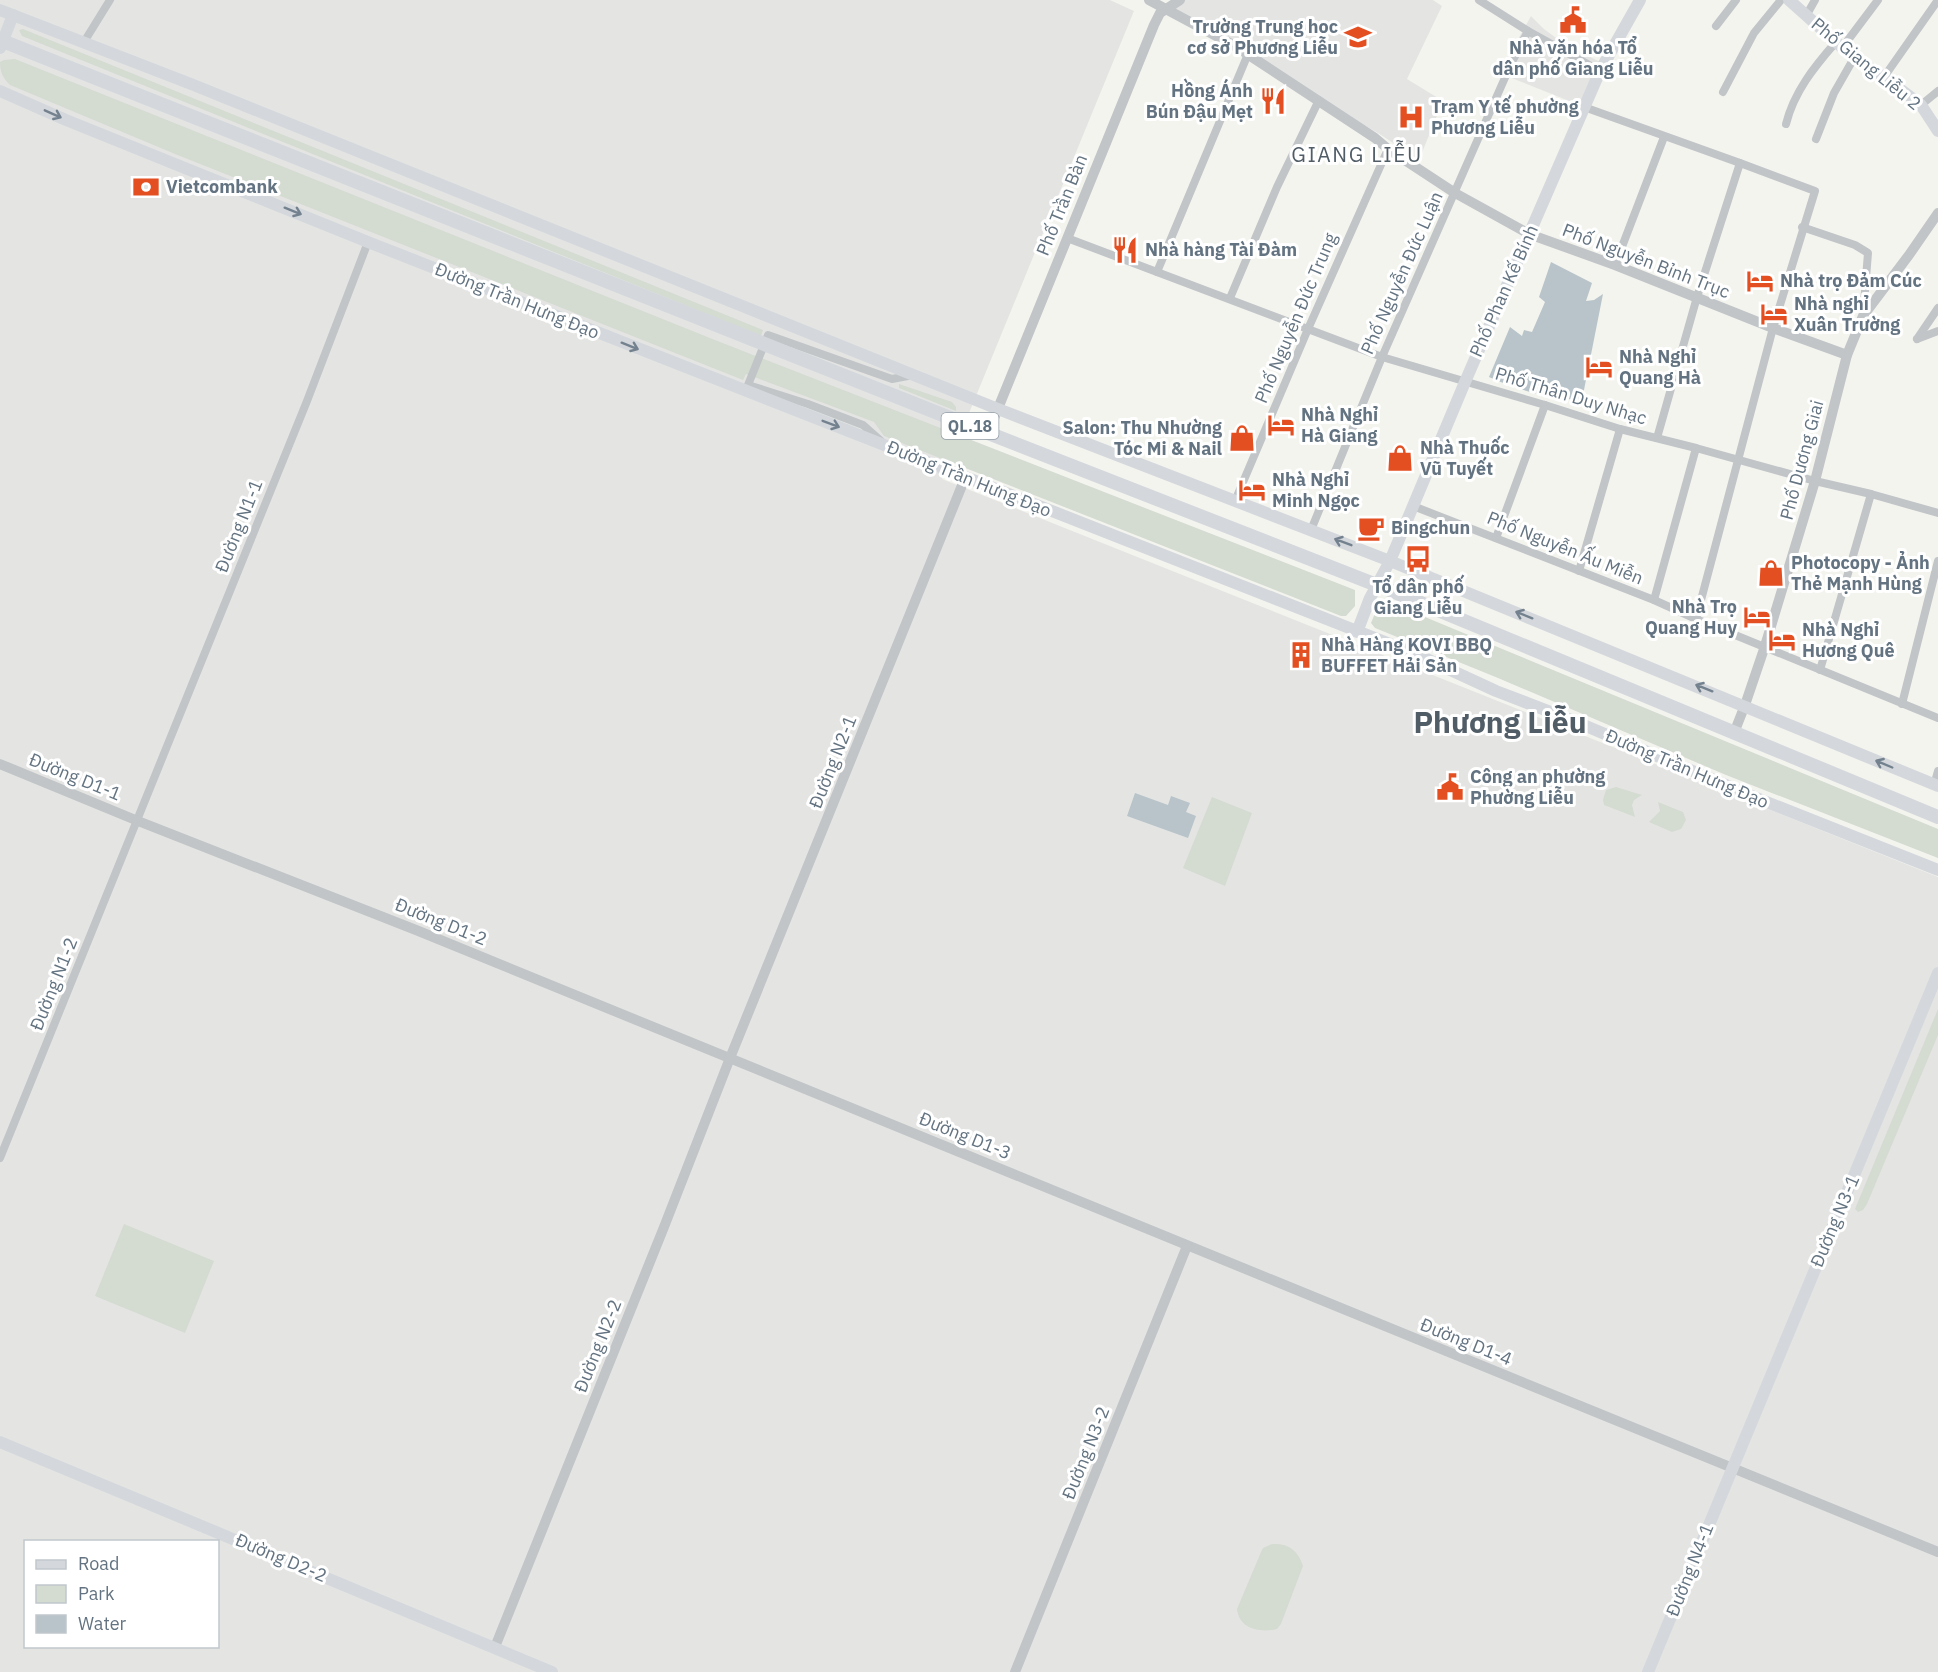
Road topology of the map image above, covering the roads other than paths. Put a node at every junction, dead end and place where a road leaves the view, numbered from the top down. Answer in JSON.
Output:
{"nodes":[{"id":1,"x":110,"y":0,"type":"edge"},
{"id":2,"x":1149,"y":0,"type":"edge"},
{"id":3,"x":1180,"y":0,"type":"edge"},
{"id":4,"x":1479,"y":0,"type":"edge"},
{"id":5,"x":1640,"y":0,"type":"edge"},
{"id":6,"x":1736,"y":0,"type":"edge"},
{"id":7,"x":1780,"y":0,"type":"edge"},
{"id":8,"x":1789,"y":0,"type":"edge"},
{"id":9,"x":1815,"y":0,"type":"edge"},
{"id":10,"x":1878,"y":0,"type":"edge"},
{"id":11,"x":1938,"y":0,"type":"edge"},
{"id":12,"x":1167,"y":8,"type":"junction"},
{"id":13,"x":0,"y":10,"type":"edge"},
{"id":14,"x":13,"y":15,"type":"junction"},
{"id":15,"x":1806,"y":16,"type":"junction"},
{"id":16,"x":1716,"y":26,"type":"dead end"},
{"id":17,"x":1528,"y":31,"type":"junction"},
{"id":18,"x":84,"y":42,"type":"junction"},
{"id":19,"x":1,"y":43,"type":"edge"},
{"id":20,"x":1839,"y":45,"type":"junction"},
{"id":21,"x":1248,"y":54,"type":"junction"},
{"id":22,"x":1854,"y":58,"type":"junction"},
{"id":23,"x":1600,"y":71,"type":"junction"},
{"id":24,"x":1884,"y":77,"type":"junction"},
{"id":25,"x":0,"y":91,"type":"edge"},
{"id":26,"x":1938,"y":91,"type":"edge"},
{"id":27,"x":1723,"y":92,"type":"dead end"},
{"id":28,"x":1319,"y":100,"type":"junction"},
{"id":29,"x":1921,"y":105,"type":"junction"},
{"id":30,"x":1584,"y":108,"type":"junction"},
{"id":31,"x":1786,"y":124,"type":"dead end"},
{"id":32,"x":1938,"y":131,"type":"edge"},
{"id":33,"x":1664,"y":137,"type":"junction"},
{"id":34,"x":1816,"y":139,"type":"dead end"},
{"id":35,"x":1388,"y":149,"type":"junction"},
{"id":36,"x":1740,"y":163,"type":"junction"},
{"id":37,"x":1455,"y":193,"type":"junction"},
{"id":38,"x":1938,"y":213,"type":"edge"},
{"id":39,"x":1802,"y":227,"type":"junction"},
{"id":40,"x":1529,"y":234,"type":"junction"},
{"id":41,"x":1067,"y":238,"type":"junction"},
{"id":42,"x":368,"y":242,"type":"junction"},
{"id":43,"x":1615,"y":265,"type":"junction"},
{"id":44,"x":1157,"y":272,"type":"junction"},
{"id":45,"x":1697,"y":297,"type":"junction"},
{"id":46,"x":1230,"y":298,"type":"junction"},
{"id":47,"x":1938,"y":308,"type":"edge"},
{"id":48,"x":1863,"y":316,"type":"junction"},
{"id":49,"x":1773,"y":328,"type":"junction"},
{"id":50,"x":1308,"y":329,"type":"junction"},
{"id":51,"x":1938,"y":331,"type":"edge"},
{"id":52,"x":1847,"y":355,"type":"junction"},
{"id":53,"x":1382,"y":357,"type":"junction"},
{"id":54,"x":916,"y":375,"type":"junction"},
{"id":55,"x":1465,"y":382,"type":"junction"},
{"id":56,"x":1545,"y":405,"type":"junction"},
{"id":57,"x":998,"y":409,"type":"junction"},
{"id":58,"x":1620,"y":429,"type":"junction"},
{"id":59,"x":988,"y":433,"type":"junction"},
{"id":60,"x":1657,"y":438,"type":"junction"},
{"id":61,"x":886,"y":445,"type":"junction"},
{"id":62,"x":1696,"y":448,"type":"junction"},
{"id":63,"x":1738,"y":459,"type":"junction"},
{"id":64,"x":965,"y":478,"type":"junction"},
{"id":65,"x":1815,"y":481,"type":"junction"},
{"id":66,"x":1871,"y":494,"type":"junction"},
{"id":67,"x":1235,"y":501,"type":"junction"},
{"id":68,"x":1413,"y":506,"type":"junction"},
{"id":69,"x":1938,"y":513,"type":"edge"},
{"id":70,"x":1311,"y":530,"type":"junction"},
{"id":71,"x":1496,"y":538,"type":"junction"},
{"id":72,"x":1390,"y":561,"type":"junction"},
{"id":73,"x":1938,"y":561,"type":"edge"},
{"id":74,"x":1579,"y":571,"type":"junction"},
{"id":75,"x":1377,"y":585,"type":"junction"},
{"id":76,"x":1654,"y":600,"type":"junction"},
{"id":77,"x":1696,"y":619,"type":"junction"},
{"id":78,"x":1358,"y":632,"type":"junction"},
{"id":79,"x":1765,"y":646,"type":"junction"},
{"id":80,"x":1820,"y":670,"type":"junction"},
{"id":81,"x":1902,"y":704,"type":"junction"},
{"id":82,"x":1745,"y":705,"type":"junction"},
{"id":83,"x":1938,"y":718,"type":"edge"},
{"id":84,"x":1734,"y":734,"type":"junction"},
{"id":85,"x":0,"y":764,"type":"edge"},
{"id":86,"x":1938,"y":771,"type":"edge"},
{"id":87,"x":1936,"y":785,"type":"edge"},
{"id":88,"x":1938,"y":817,"type":"edge"},
{"id":89,"x":138,"y":821,"type":"junction"},
{"id":90,"x":1938,"y":870,"type":"edge"},
{"id":91,"x":1938,"y":973,"type":"edge"},
{"id":92,"x":730,"y":1058,"type":"junction"},
{"id":93,"x":0,"y":1158,"type":"edge"},
{"id":94,"x":1187,"y":1246,"type":"junction"},
{"id":95,"x":0,"y":1442,"type":"edge"},
{"id":96,"x":1732,"y":1468,"type":"junction"},
{"id":97,"x":1938,"y":1552,"type":"edge"},
{"id":98,"x":495,"y":1647,"type":"junction"},
{"id":99,"x":552,"y":1672,"type":"edge"},
{"id":100,"x":1015,"y":1672,"type":"edge"},
{"id":101,"x":1648,"y":1672,"type":"edge"}],
"edges":[{"from":1,"to":18,"type":"street"},
{"from":2,"to":12,"type":"street","name":"Phố Nguyễn Bỉnh Trục"},
{"from":3,"to":12,"type":"street","name":"Phố Trần Bàn"},
{"from":4,"to":17,"type":"street"},
{"from":5,"to":23,"type":"main road","name":"Phố Phan Kế Bính"},
{"from":6,"to":16,"type":"street"},
{"from":7,"to":27,"type":"street"},
{"from":8,"to":15,"type":"main road","name":"Phố Giang Liễu 2"},
{"from":9,"to":15,"type":"street"},
{"from":10,"to":20,"type":"street"},
{"from":11,"to":24,"type":"street"},
{"from":12,"to":21,"type":"street","name":"Phố Nguyễn Bỉnh Trục"},
{"from":12,"to":41,"type":"street","name":"Phố Trần Bàn"},
{"from":13,"to":14,"type":"main road"},
{"from":14,"to":18,"type":"main road"},
{"from":14,"to":19,"type":"main road"},
{"from":15,"to":20,"type":"main road","name":"Phố Giang Liễu 2"},
{"from":17,"to":23,"type":"street"},
{"from":17,"to":37,"type":"street","name":"Phố Nguyễn Đức Luận"},
{"from":18,"to":54,"type":"main road"},
{"from":19,"to":59,"type":"highway","number":"QL.18"},
{"from":20,"to":22,"type":"main road","name":"Phố Giang Liễu 2"},
{"from":20,"to":31,"type":"street"},
{"from":21,"to":28,"type":"street","name":"Phố Nguyễn Bỉnh Trục"},
{"from":21,"to":44,"type":"street"},
{"from":22,"to":24,"type":"main road","name":"Phố Giang Liễu 2"},
{"from":22,"to":34,"type":"street"},
{"from":23,"to":30,"type":"main road","name":"Phố Phan Kế Bính"},
{"from":24,"to":29,"type":"main road","name":"Phố Giang Liễu 2"},
{"from":25,"to":42,"type":"main road","name":"Đường Trần Hưng Đạo","one_way":true},
{"from":26,"to":29,"type":"street"},
{"from":28,"to":35,"type":"street","name":"Phố Nguyễn Bỉnh Trục"},
{"from":28,"to":46,"type":"street"},
{"from":29,"to":32,"type":"main road","name":"Phố Giang Liễu 2"},
{"from":30,"to":33,"type":"street"},
{"from":30,"to":40,"type":"main road","name":"Phố Phan Kế Bính"},
{"from":33,"to":36,"type":"street"},
{"from":33,"to":43,"type":"street"},
{"from":35,"to":37,"type":"street","name":"Phố Nguyễn Bỉnh Trục"},
{"from":35,"to":50,"type":"street","name":"Phố Nguyễn Đức Trung"},
{"from":36,"to":39,"type":"street"},
{"from":36,"to":45,"type":"street"},
{"from":37,"to":40,"type":"street","name":"Phố Nguyễn Bỉnh Trục"},
{"from":37,"to":53,"type":"street","name":"Phố Nguyễn Đức Luận"},
{"from":38,"to":48,"type":"street","name":"Phố Dương Giai"},
{"from":39,"to":48,"type":"street"},
{"from":39,"to":49,"type":"street"},
{"from":40,"to":43,"type":"street","name":"Phố Nguyễn Bỉnh Trục"},
{"from":40,"to":55,"type":"main road","name":"Phố Phan Kế Bính"},
{"from":41,"to":44,"type":"street","name":"Phố Thân Duy Nhạc"},
{"from":41,"to":57,"type":"street","name":"Phố Trần Bàn"},
{"from":42,"to":61,"type":"main road","name":"Đường Trần Hưng Đạo","one_way":true},
{"from":42,"to":89,"type":"street","name":"Đường N1-1"},
{"from":43,"to":45,"type":"street","name":"Phố Nguyễn Bỉnh Trục"},
{"from":44,"to":46,"type":"street","name":"Phố Thân Duy Nhạc"},
{"from":45,"to":49,"type":"street","name":"Phố Nguyễn Bỉnh Trục"},
{"from":45,"to":60,"type":"street"},
{"from":46,"to":50,"type":"street","name":"Phố Thân Duy Nhạc"},
{"from":47,"to":51,"type":"street"},
{"from":48,"to":52,"type":"street","name":"Phố Dương Giai"},
{"from":49,"to":52,"type":"street","name":"Phố Nguyễn Bỉnh Trục"},
{"from":49,"to":63,"type":"street"},
{"from":50,"to":53,"type":"street","name":"Phố Thân Duy Nhạc"},
{"from":50,"to":67,"type":"street","name":"Phố Nguyễn Đức Trung"},
{"from":52,"to":65,"type":"street","name":"Phố Dương Giai"},
{"from":53,"to":55,"type":"street","name":"Phố Thân Duy Nhạc"},
{"from":53,"to":70,"type":"street","name":"Phố Nguyễn Đức Luận"},
{"from":54,"to":57,"type":"main road"},
{"from":54,"to":61,"type":"street"},
{"from":55,"to":56,"type":"street","name":"Phố Thân Duy Nhạc"},
{"from":55,"to":68,"type":"main road","name":"Phố Phan Kế Bính"},
{"from":56,"to":58,"type":"street","name":"Phố Thân Duy Nhạc"},
{"from":56,"to":71,"type":"street"},
{"from":57,"to":59,"type":"street","name":"Phố Trần Bàn"},
{"from":57,"to":67,"type":"main road"},
{"from":58,"to":60,"type":"street","name":"Phố Thân Duy Nhạc"},
{"from":58,"to":74,"type":"street"},
{"from":59,"to":75,"type":"highway","number":"QL.18"},
{"from":60,"to":62,"type":"street","name":"Phố Thân Duy Nhạc"},
{"from":61,"to":64,"type":"main road","name":"Đường Trần Hưng Đạo"},
{"from":62,"to":63,"type":"street","name":"Phố Thân Duy Nhạc"},
{"from":62,"to":76,"type":"street"},
{"from":63,"to":65,"type":"street","name":"Phố Thân Duy Nhạc"},
{"from":63,"to":77,"type":"street"},
{"from":64,"to":78,"type":"main road","name":"Đường Trần Hưng Đạo"},
{"from":64,"to":92,"type":"street","name":"Đường N2-1"},
{"from":65,"to":66,"type":"street","name":"Phố Thân Duy Nhạc"},
{"from":65,"to":79,"type":"street","name":"Phố Dương Giai"},
{"from":66,"to":69,"type":"street","name":"Phố Thân Duy Nhạc"},
{"from":66,"to":80,"type":"street"},
{"from":67,"to":70,"type":"main road"},
{"from":68,"to":71,"type":"street","name":"Phố Nguyễn Ấu Miễn"},
{"from":68,"to":72,"type":"main road","name":"Phố Phan Kế Bính"},
{"from":72,"to":70,"type":"main road","one_way":true},
{"from":71,"to":74,"type":"street","name":"Phố Nguyễn Ấu Miễn"},
{"from":72,"to":75,"type":"main road","name":"Phố Phan Kế Bính"},
{"from":82,"to":72,"type":"main road","one_way":true},
{"from":73,"to":81,"type":"street"},
{"from":74,"to":76,"type":"street","name":"Phố Nguyễn Ấu Miễn"},
{"from":75,"to":78,"type":"main road","name":"Phố Phan Kế Bính"},
{"from":75,"to":84,"type":"highway","number":"QL.18"},
{"from":76,"to":77,"type":"street","name":"Phố Nguyễn Ấu Miễn"},
{"from":77,"to":79,"type":"street","name":"Phố Nguyễn Ấu Miễn"},
{"from":78,"to":90,"type":"main road","name":"Đường Trần Hưng Đạo"},
{"from":79,"to":80,"type":"street","name":"Phố Nguyễn Ấu Miễn"},
{"from":79,"to":82,"type":"street","name":"Phố Dương Giai"},
{"from":80,"to":81,"type":"street","name":"Phố Nguyễn Ấu Miễn"},
{"from":81,"to":83,"type":"street","name":"Phố Nguyễn Ấu Miễn"},
{"from":82,"to":84,"type":"street","name":"Phố Dương Giai"},
{"from":87,"to":82,"type":"main road","one_way":true},
{"from":84,"to":88,"type":"highway","number":"QL.18"},
{"from":85,"to":89,"type":"street","name":"Đường D1-1"},
{"from":86,"to":87,"type":"street"},
{"from":89,"to":92,"type":"street","name":"Đường D1-2"},
{"from":89,"to":93,"type":"street","name":"Đường N1-2"},
{"from":91,"to":96,"type":"main road","name":"Đường N3-1"},
{"from":92,"to":94,"type":"street","name":"Đường D1-3"},
{"from":92,"to":98,"type":"street","name":"Đường N2-2"},
{"from":94,"to":96,"type":"street","name":"Đường D1-4"},
{"from":94,"to":100,"type":"street","name":"Đường N3-2"},
{"from":95,"to":98,"type":"main road","name":"Đường D2-2"},
{"from":96,"to":97,"type":"street","name":"Đường D1-4"},
{"from":96,"to":101,"type":"main road","name":"Đường N4-1"},
{"from":98,"to":99,"type":"main road","name":"Đường D2-2"}]}
